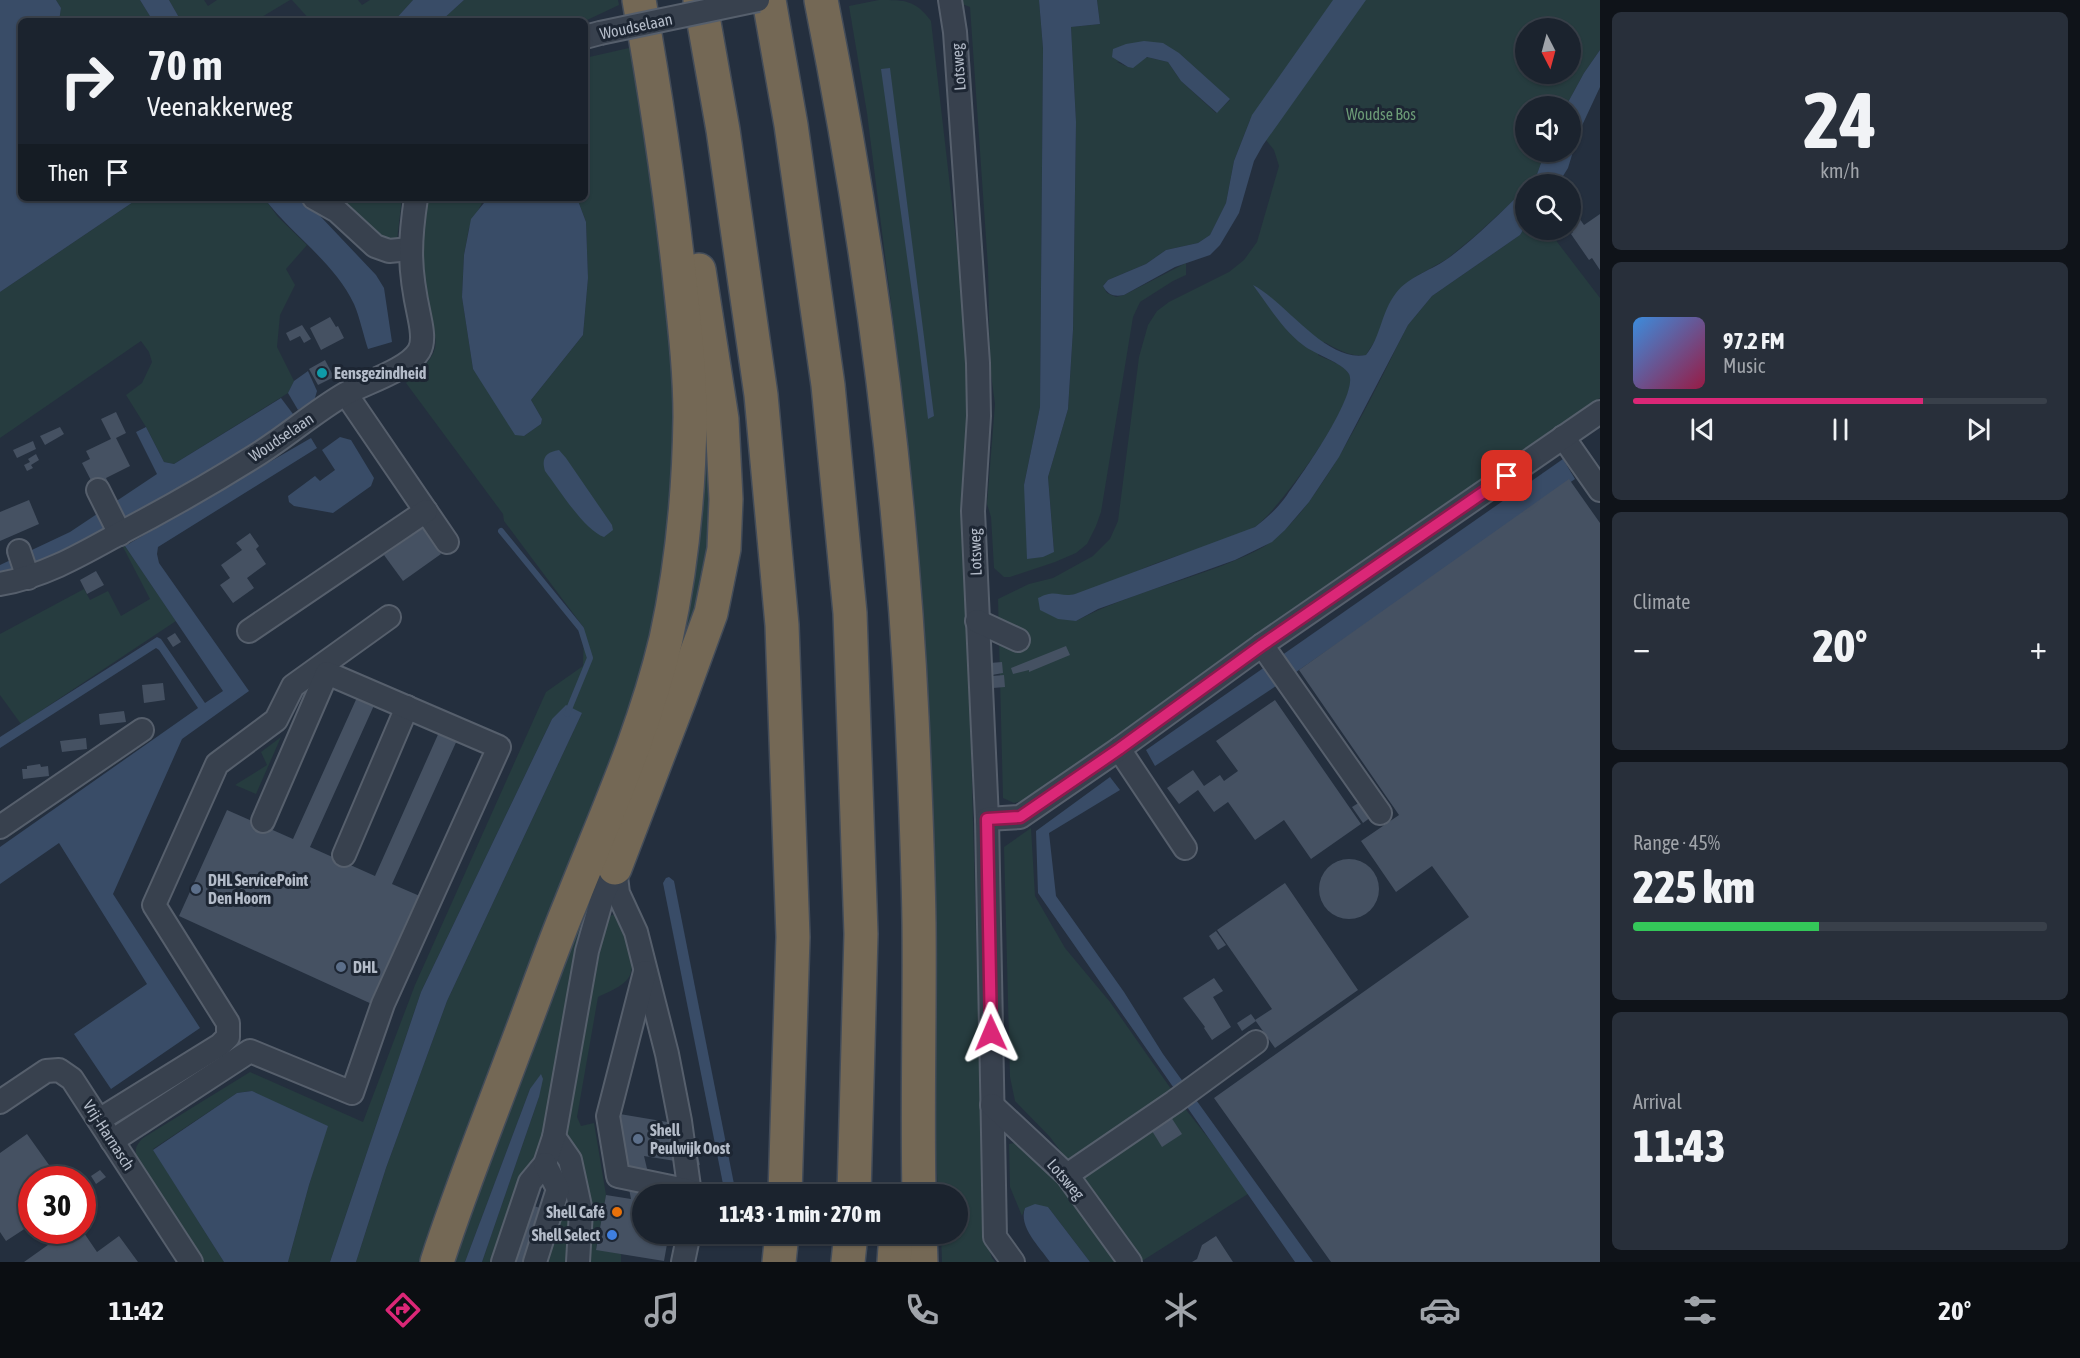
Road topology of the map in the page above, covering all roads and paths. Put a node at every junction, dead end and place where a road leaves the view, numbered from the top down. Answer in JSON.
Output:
{"nodes":[{"id":1,"x":639,"y":0,"type":"edge"},
{"id":2,"x":700,"y":0,"type":"edge"},
{"id":3,"x":758,"y":0,"type":"edge"},
{"id":4,"x":769,"y":0,"type":"edge"},
{"id":5,"x":820,"y":0,"type":"edge"},
{"id":6,"x":950,"y":0,"type":"edge"},
{"id":7,"x":592,"y":35,"type":"edge"},
{"id":8,"x":645,"y":36,"type":"junction"},
{"id":9,"x":319,"y":201,"type":"edge"},
{"id":10,"x":416,"y":201,"type":"edge"},
{"id":11,"x":410,"y":249,"type":"junction"},
{"id":12,"x":346,"y":394,"type":"junction"},
{"id":13,"x":1600,"y":412,"type":"edge"},
{"id":14,"x":1563,"y":437,"type":"junction"},
{"id":15,"x":1600,"y":490,"type":"edge"},
{"id":16,"x":426,"y":511,"type":"junction"},
{"id":17,"x":447,"y":542,"type":"dead end"},
{"id":18,"x":0,"y":584,"type":"edge"},
{"id":19,"x":389,"y":617,"type":"dead end"},
{"id":20,"x":977,"y":621,"type":"junction"},
{"id":21,"x":249,"y":631,"type":"dead end"},
{"id":22,"x":1018,"y":640,"type":"dead end"},
{"id":23,"x":1264,"y":649,"type":"junction"},
{"id":24,"x":407,"y":708,"type":"junction"},
{"id":25,"x":142,"y":730,"type":"dead end"},
{"id":26,"x":1119,"y":749,"type":"junction"},
{"id":27,"x":1380,"y":813,"type":"dead end"},
{"id":28,"x":987,"y":819,"type":"junction"},
{"id":29,"x":263,"y":821,"type":"dead end"},
{"id":30,"x":0,"y":827,"type":"edge"},
{"id":31,"x":1185,"y":848,"type":"dead end"},
{"id":32,"x":344,"y":855,"type":"dead end"},
{"id":33,"x":615,"y":867,"type":"junction"},
{"id":34,"x":919,"y":923,"type":"junction"},
{"id":35,"x":645,"y":970,"type":"junction"},
{"id":36,"x":1256,"y":1042,"type":"dead end"},
{"id":37,"x":226,"y":1054,"type":"junction"},
{"id":38,"x":0,"y":1102,"type":"edge"},
{"id":39,"x":992,"y":1105,"type":"junction"},
{"id":40,"x":99,"y":1120,"type":"junction"},
{"id":41,"x":554,"y":1137,"type":"junction"},
{"id":42,"x":112,"y":1141,"type":"junction"},
{"id":43,"x":545,"y":1164,"type":"junction"},
{"id":44,"x":1067,"y":1175,"type":"junction"},
{"id":45,"x":654,"y":1184,"type":"edge"},
{"id":46,"x":689,"y":1184,"type":"edge"},
{"id":47,"x":785,"y":1184,"type":"edge"},
{"id":48,"x":854,"y":1184,"type":"edge"},
{"id":49,"x":899,"y":1184,"type":"edge"},
{"id":50,"x":919,"y":1184,"type":"edge"},
{"id":51,"x":687,"y":1244,"type":"edge"},
{"id":52,"x":781,"y":1244,"type":"edge"},
{"id":53,"x":850,"y":1244,"type":"edge"},
{"id":54,"x":895,"y":1244,"type":"edge"},
{"id":55,"x":920,"y":1244,"type":"edge"},
{"id":56,"x":191,"y":1262,"type":"edge"},
{"id":57,"x":437,"y":1262,"type":"edge"},
{"id":58,"x":503,"y":1262,"type":"edge"},
{"id":59,"x":535,"y":1262,"type":"edge"},
{"id":60,"x":578,"y":1262,"type":"edge"},
{"id":61,"x":683,"y":1262,"type":"edge"},
{"id":62,"x":779,"y":1262,"type":"edge"},
{"id":63,"x":848,"y":1262,"type":"edge"},
{"id":64,"x":894,"y":1262,"type":"edge"},
{"id":65,"x":921,"y":1262,"type":"edge"},
{"id":66,"x":1013,"y":1262,"type":"edge"},
{"id":67,"x":1130,"y":1262,"type":"edge"}],
"edges":[{"from":1,"to":8,"type":"highway"},
{"from":2,"to":47,"type":"highway"},
{"from":3,"to":7,"type":"street","name":"Woudselaan","bridge":true},
{"from":4,"to":48,"type":"highway"},
{"from":5,"to":34,"type":"highway"},
{"from":6,"to":20,"type":"street","name":"Lotsweg"},
{"from":8,"to":33,"type":"highway"},
{"from":8,"to":57,"type":"highway"},
{"from":9,"to":11,"type":"street"},
{"from":10,"to":11,"type":"street","name":"Woudselaan"},
{"from":11,"to":12,"type":"street","name":"Woudselaan"},
{"from":12,"to":16,"type":"street"},
{"from":12,"to":18,"type":"street","name":"Woudselaan"},
{"from":13,"to":14,"type":"street"},
{"from":14,"to":15,"type":"street"},
{"from":14,"to":23,"type":"street"},
{"from":16,"to":17,"type":"street"},
{"from":16,"to":21,"type":"street"},
{"from":19,"to":37,"type":"street"},
{"from":20,"to":22,"type":"street"},
{"from":20,"to":28,"type":"street","name":"Lotsweg"},
{"from":23,"to":26,"type":"street"},
{"from":23,"to":27,"type":"street"},
{"from":24,"to":29,"type":"street"},
{"from":24,"to":32,"type":"street"},
{"from":24,"to":37,"type":"street"},
{"from":25,"to":30,"type":"street"},
{"from":26,"to":28,"type":"street"},
{"from":26,"to":31,"type":"street"},
{"from":28,"to":39,"type":"street","name":"Lotsweg"},
{"from":33,"to":35,"type":"street"},
{"from":33,"to":41,"type":"street"},
{"from":34,"to":49,"type":"highway"},
{"from":34,"to":50,"type":"highway"},
{"from":35,"to":45,"type":"street"},
{"from":35,"to":46,"type":"street"},
{"from":36,"to":44,"type":"street"},
{"from":37,"to":40,"type":"street"},
{"from":37,"to":42,"type":"street"},
{"from":38,"to":40,"type":"street","name":"Vrij-Harnasch"},
{"from":39,"to":44,"type":"street","name":"Lotsweg"},
{"from":39,"to":66,"type":"street","name":"Lotsweg"},
{"from":40,"to":42,"type":"street","name":"Vrij-Harnasch"},
{"from":41,"to":43,"type":"street"},
{"from":41,"to":60,"type":"street"},
{"from":42,"to":56,"type":"street","name":"Vrij-Harnasch"},
{"from":43,"to":58,"type":"street"},
{"from":43,"to":59,"type":"street"},
{"from":44,"to":67,"type":"street","name":"Lotsweg"},
{"from":51,"to":61,"type":"street"},
{"from":52,"to":62,"type":"highway"},
{"from":53,"to":63,"type":"highway"},
{"from":54,"to":64,"type":"highway"},
{"from":55,"to":65,"type":"highway"}]}
